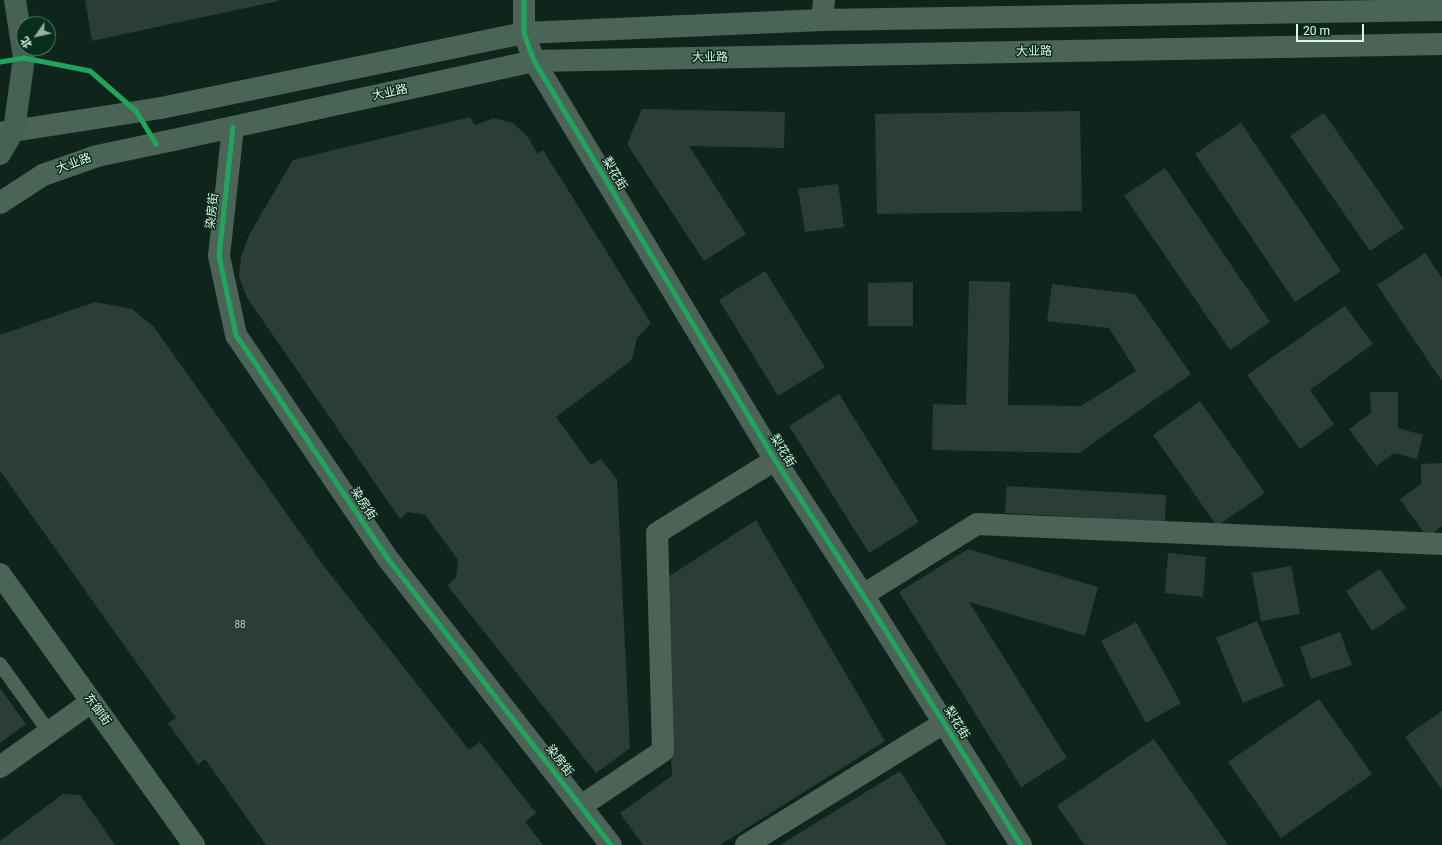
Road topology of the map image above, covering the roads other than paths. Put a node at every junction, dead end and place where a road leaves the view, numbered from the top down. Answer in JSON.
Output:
{"nodes":[{"id":1,"x":15,"y":0,"type":"edge"},
{"id":2,"x":524,"y":0,"type":"edge"},
{"id":3,"x":823,"y":10,"type":"edge"},
{"id":4,"x":1442,"y":10,"type":"edge"},
{"id":5,"x":524,"y":33,"type":"junction"},
{"id":6,"x":1442,"y":44,"type":"edge"},
{"id":7,"x":534,"y":61,"type":"junction"},
{"id":8,"x":232,"y":127,"type":"junction"},
{"id":9,"x":7,"y":131,"type":"edge"},
{"id":10,"x":0,"y":154,"type":"edge"},
{"id":11,"x":0,"y":203,"type":"edge"},
{"id":12,"x":775,"y":460,"type":"junction"},
{"id":13,"x":1442,"y":544,"type":"edge"},
{"id":14,"x":0,"y":574,"type":"edge"},
{"id":15,"x":863,"y":595,"type":"junction"},
{"id":16,"x":0,"y":664,"type":"edge"},
{"id":17,"x":91,"y":702,"type":"junction"},
{"id":18,"x":944,"y":723,"type":"junction"},
{"id":19,"x":49,"y":732,"type":"junction"},
{"id":20,"x":0,"y":767,"type":"edge"},
{"id":21,"x":581,"y":806,"type":"junction"},
{"id":22,"x":194,"y":845,"type":"edge"},
{"id":23,"x":611,"y":845,"type":"edge"},
{"id":24,"x":746,"y":845,"type":"edge"},
{"id":25,"x":1021,"y":845,"type":"edge"}],
"edges":[{"from":1,"to":9,"type":"main road"},
{"from":2,"to":5,"type":"street","name":"梨花街"},
{"from":3,"to":4,"type":"main road"},
{"from":3,"to":5,"type":"main road"},
{"from":5,"to":7,"type":"street","name":"梨花街"},
{"from":5,"to":9,"type":"main road"},
{"from":6,"to":7,"type":"main road","name":"大业路"},
{"from":7,"to":8,"type":"main road","name":"大业路"},
{"from":7,"to":12,"type":"street","name":"梨花街"},
{"from":8,"to":11,"type":"main road","name":"大业路"},
{"from":8,"to":21,"type":"street","name":"染房街"},
{"from":9,"to":10,"type":"main road"},
{"from":12,"to":15,"type":"street","name":"梨花街"},
{"from":12,"to":21,"type":"street"},
{"from":13,"to":15,"type":"street"},
{"from":14,"to":17,"type":"main road","name":"东御街"},
{"from":15,"to":18,"type":"street","name":"梨花街"},
{"from":16,"to":19,"type":"lane"},
{"from":17,"to":19,"type":"street"},
{"from":17,"to":22,"type":"main road","name":"东御街"},
{"from":18,"to":24,"type":"street"},
{"from":18,"to":25,"type":"street","name":"梨花街"},
{"from":19,"to":20,"type":"street"},
{"from":21,"to":23,"type":"street","name":"染房街"}]}
